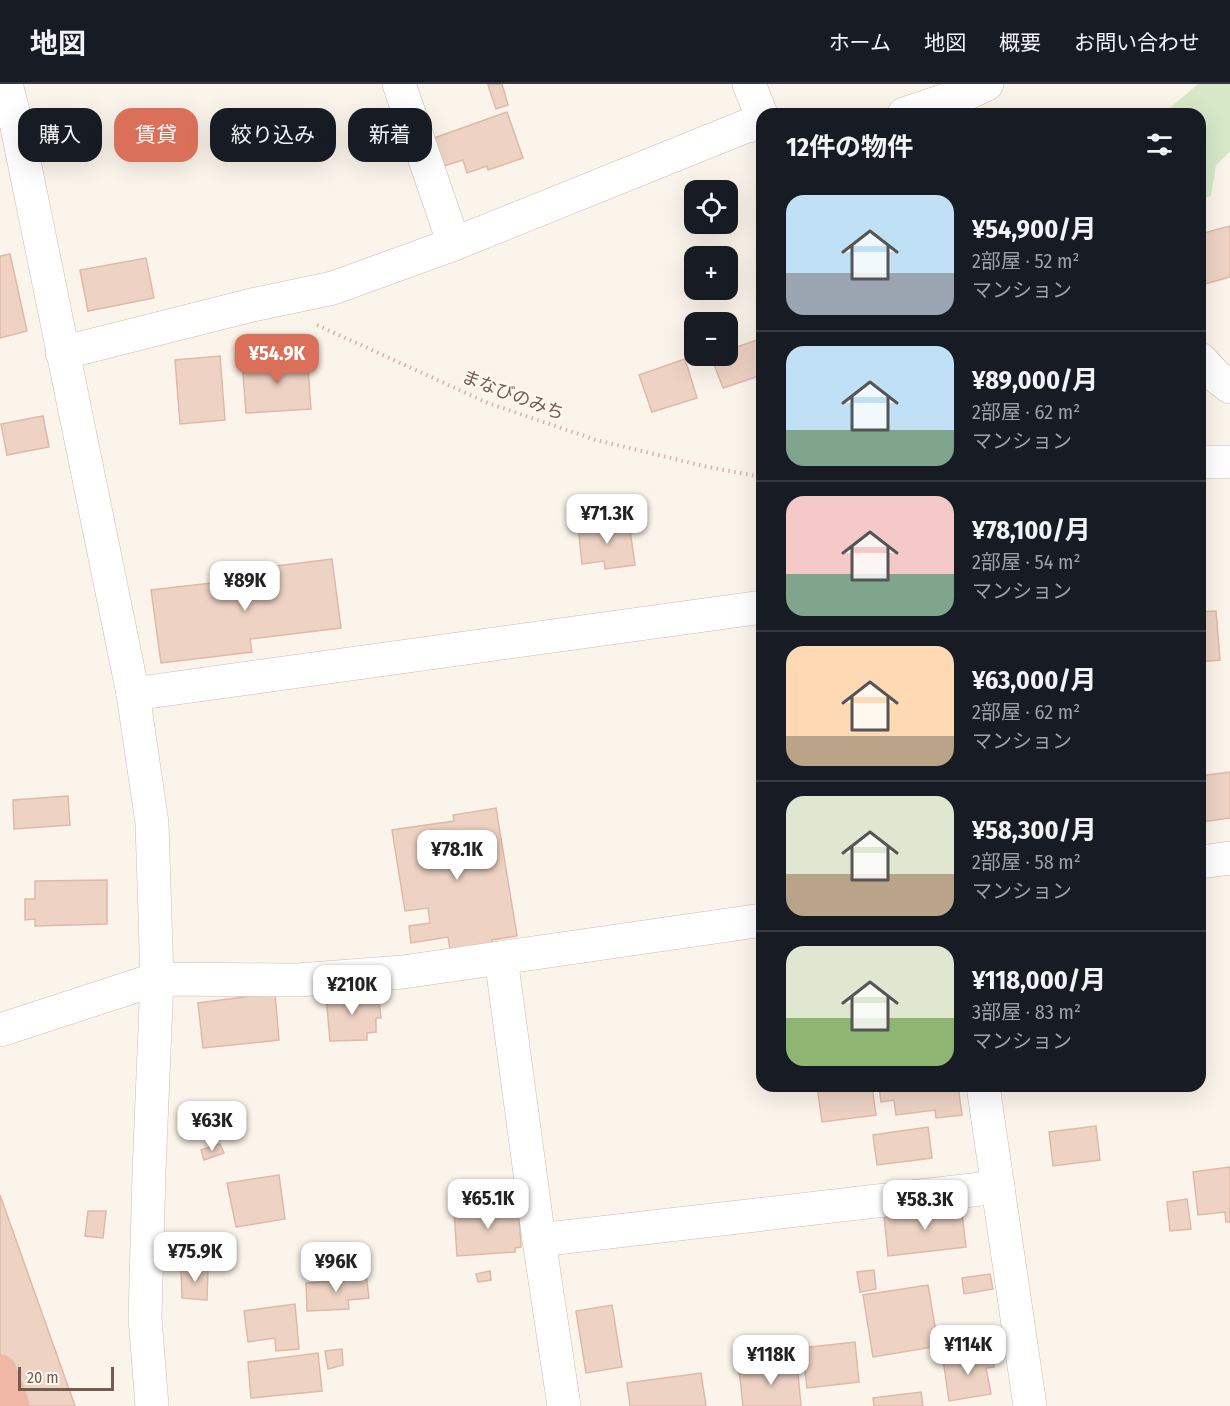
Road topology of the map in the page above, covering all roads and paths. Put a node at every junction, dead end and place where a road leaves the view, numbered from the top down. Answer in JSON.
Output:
{"nodes":[{"id":1,"x":6,"y":84,"type":"edge"},
{"id":2,"x":399,"y":84,"type":"edge"},
{"id":3,"x":749,"y":84,"type":"edge"},
{"id":4,"x":987,"y":84,"type":"edge"},
{"id":5,"x":758,"y":108,"type":"edge"},
{"id":6,"x":922,"y":108,"type":"edge"},
{"id":7,"x":756,"y":124,"type":"edge"},
{"id":8,"x":454,"y":244,"type":"junction"},
{"id":9,"x":268,"y":302,"type":"junction"},
{"id":10,"x":62,"y":353,"type":"junction"},
{"id":11,"x":1206,"y":366,"type":"edge"},
{"id":12,"x":1230,"y":387,"type":"edge"},
{"id":13,"x":1206,"y":462,"type":"edge"},
{"id":14,"x":1230,"y":462,"type":"edge"},
{"id":15,"x":756,"y":476,"type":"edge"},
{"id":16,"x":756,"y":608,"type":"edge"},
{"id":17,"x":134,"y":694,"type":"junction"},
{"id":18,"x":1230,"y":858,"type":"edge"},
{"id":19,"x":1206,"y":861,"type":"edge"},
{"id":20,"x":756,"y":921,"type":"edge"},
{"id":21,"x":501,"y":958,"type":"junction"},
{"id":22,"x":157,"y":979,"type":"junction"},
{"id":23,"x":0,"y":1030,"type":"edge"},
{"id":24,"x":984,"y":1092,"type":"edge"},
{"id":25,"x":998,"y":1187,"type":"junction"},
{"id":26,"x":540,"y":1240,"type":"junction"},
{"id":27,"x":0,"y":1371,"type":"edge"},
{"id":28,"x":13,"y":1406,"type":"edge"},
{"id":29,"x":152,"y":1406,"type":"edge"},
{"id":30,"x":564,"y":1406,"type":"edge"},
{"id":31,"x":1030,"y":1406,"type":"edge"}],
"edges":[{"from":1,"to":10,"type":"street"},
{"from":2,"to":8,"type":"street"},
{"from":3,"to":5,"type":"street"},
{"from":4,"to":6,"type":"street"},
{"from":7,"to":8,"type":"street"},
{"from":8,"to":9,"type":"street"},
{"from":9,"to":10,"type":"street"},
{"from":9,"to":15,"type":"path","name":"まなびのみち"},
{"from":10,"to":17,"type":"street"},
{"from":11,"to":12,"type":"street"},
{"from":13,"to":14,"type":"street"},
{"from":16,"to":17,"type":"street"},
{"from":17,"to":22,"type":"street"},
{"from":18,"to":19,"type":"street"},
{"from":20,"to":21,"type":"street"},
{"from":21,"to":22,"type":"street"},
{"from":21,"to":26,"type":"street"},
{"from":22,"to":23,"type":"street"},
{"from":22,"to":29,"type":"street"},
{"from":24,"to":25,"type":"street"},
{"from":25,"to":26,"type":"street"},
{"from":25,"to":31,"type":"street"},
{"from":26,"to":30,"type":"street"},
{"from":27,"to":28,"type":"highway"}]}
